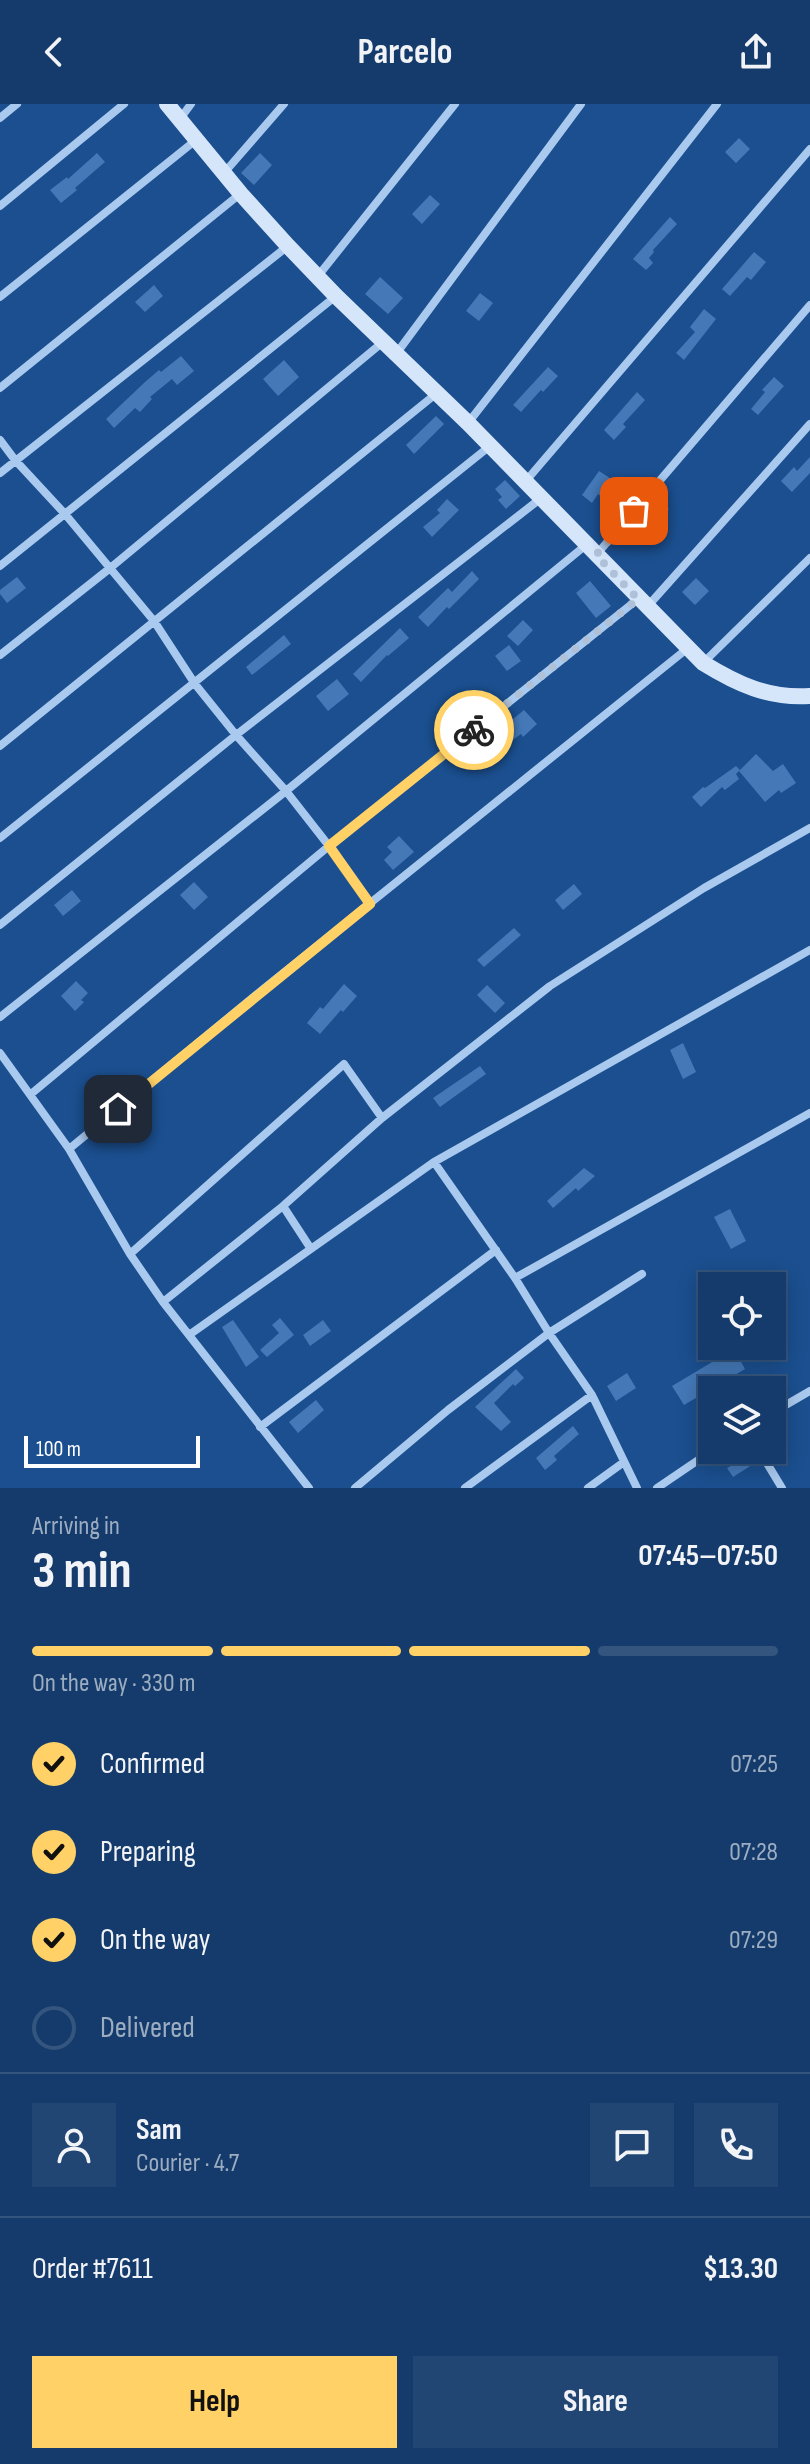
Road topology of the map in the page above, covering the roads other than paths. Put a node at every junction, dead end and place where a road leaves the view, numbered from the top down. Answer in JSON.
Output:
{"nodes":[{"id":1,"x":17,"y":104,"type":"edge"},
{"id":2,"x":124,"y":104,"type":"edge"},
{"id":3,"x":167,"y":104,"type":"edge"},
{"id":4,"x":191,"y":104,"type":"edge"},
{"id":5,"x":284,"y":104,"type":"edge"},
{"id":6,"x":455,"y":104,"type":"edge"},
{"id":7,"x":581,"y":104,"type":"edge"},
{"id":8,"x":717,"y":104,"type":"edge"},
{"id":9,"x":0,"y":118,"type":"edge"},
{"id":10,"x":180,"y":120,"type":"junction"},
{"id":11,"x":196,"y":140,"type":"junction"},
{"id":12,"x":810,"y":149,"type":"edge"},
{"id":13,"x":223,"y":173,"type":"junction"},
{"id":14,"x":241,"y":194,"type":"junction"},
{"id":15,"x":0,"y":206,"type":"edge"},
{"id":16,"x":288,"y":246,"type":"junction"},
{"id":17,"x":317,"y":277,"type":"junction"},
{"id":18,"x":336,"y":296,"type":"junction"},
{"id":19,"x":0,"y":297,"type":"edge"},
{"id":20,"x":810,"y":305,"type":"edge"},
{"id":21,"x":383,"y":342,"type":"junction"},
{"id":22,"x":396,"y":354,"type":"junction"},
{"id":23,"x":0,"y":388,"type":"edge"},
{"id":24,"x":437,"y":393,"type":"junction"},
{"id":25,"x":468,"y":423,"type":"junction"},
{"id":26,"x":810,"y":424,"type":"edge"},
{"id":27,"x":0,"y":440,"type":"edge"},
{"id":28,"x":490,"y":446,"type":"junction"},
{"id":29,"x":15,"y":460,"type":"junction"},
{"id":30,"x":0,"y":473,"type":"edge"},
{"id":31,"x":524,"y":483,"type":"junction"},
{"id":32,"x":540,"y":499,"type":"junction"},
{"id":33,"x":65,"y":514,"type":"junction"},
{"id":34,"x":591,"y":550,"type":"junction"},
{"id":35,"x":810,"y":558,"type":"edge"},
{"id":36,"x":0,"y":566,"type":"edge"},
{"id":37,"x":109,"y":569,"type":"junction"},
{"id":38,"x":642,"y":603,"type":"junction"},
{"id":39,"x":154,"y":621,"type":"junction"},
{"id":40,"x":688,"y":648,"type":"junction"},
{"id":41,"x":0,"y":655,"type":"edge"},
{"id":42,"x":703,"y":663,"type":"junction"},
{"id":43,"x":195,"y":684,"type":"junction"},
{"id":44,"x":810,"y":696,"type":"edge"},
{"id":45,"x":236,"y":735,"type":"junction"},
{"id":46,"x":0,"y":746,"type":"edge"},
{"id":47,"x":286,"y":791,"type":"junction"},
{"id":48,"x":810,"y":828,"type":"edge"},
{"id":49,"x":0,"y":838,"type":"edge"},
{"id":50,"x":329,"y":846,"type":"junction"},
{"id":51,"x":370,"y":904,"type":"junction"},
{"id":52,"x":0,"y":925,"type":"edge"},
{"id":53,"x":810,"y":950,"type":"edge"},
{"id":54,"x":0,"y":1017,"type":"edge"},
{"id":55,"x":0,"y":1053,"type":"edge"},
{"id":56,"x":31,"y":1094,"type":"junction"},
{"id":57,"x":810,"y":1113,"type":"edge"},
{"id":58,"x":382,"y":1118,"type":"junction"},
{"id":59,"x":69,"y":1149,"type":"junction"},
{"id":60,"x":434,"y":1162,"type":"junction"},
{"id":61,"x":283,"y":1206,"type":"junction"},
{"id":62,"x":311,"y":1249,"type":"junction"},
{"id":63,"x":496,"y":1250,"type":"junction"},
{"id":64,"x":130,"y":1254,"type":"junction"},
{"id":65,"x":642,"y":1274,"type":"dead end"},
{"id":66,"x":515,"y":1278,"type":"junction"},
{"id":67,"x":163,"y":1302,"type":"junction"},
{"id":68,"x":549,"y":1333,"type":"junction"},
{"id":69,"x":189,"y":1335,"type":"junction"},
{"id":70,"x":810,"y":1391,"type":"edge"},
{"id":71,"x":592,"y":1395,"type":"junction"},
{"id":72,"x":786,"y":1405,"type":"edge"},
{"id":73,"x":260,"y":1427,"type":"junction"},
{"id":74,"x":698,"y":1460,"type":"edge"},
{"id":75,"x":624,"y":1462,"type":"junction"},
{"id":76,"x":767,"y":1464,"type":"edge"},
{"id":77,"x":309,"y":1488,"type":"edge"},
{"id":78,"x":355,"y":1488,"type":"edge"},
{"id":79,"x":465,"y":1488,"type":"edge"},
{"id":80,"x":588,"y":1488,"type":"edge"},
{"id":81,"x":637,"y":1488,"type":"edge"},
{"id":82,"x":657,"y":1488,"type":"edge"},
{"id":83,"x":782,"y":1488,"type":"edge"}],
"edges":[{"from":1,"to":9,"type":"street"},
{"from":2,"to":15,"type":"street"},
{"from":3,"to":10,"type":"street"},
{"from":4,"to":10,"type":"street"},
{"from":5,"to":13,"type":"street"},
{"from":6,"to":17,"type":"street"},
{"from":7,"to":22,"type":"street"},
{"from":8,"to":25,"type":"street"},
{"from":10,"to":11,"type":"street"},
{"from":11,"to":13,"type":"street"},
{"from":11,"to":19,"type":"street"},
{"from":12,"to":31,"type":"street"},
{"from":13,"to":14,"type":"street"},
{"from":14,"to":16,"type":"street"},
{"from":14,"to":23,"type":"street"},
{"from":16,"to":17,"type":"street"},
{"from":16,"to":29,"type":"street"},
{"from":17,"to":18,"type":"street"},
{"from":18,"to":21,"type":"street"},
{"from":18,"to":33,"type":"street"},
{"from":20,"to":34,"type":"street"},
{"from":21,"to":22,"type":"street"},
{"from":21,"to":37,"type":"street"},
{"from":22,"to":24,"type":"street"},
{"from":24,"to":25,"type":"street"},
{"from":24,"to":39,"type":"street"},
{"from":25,"to":28,"type":"street"},
{"from":26,"to":38,"type":"street"},
{"from":27,"to":29,"type":"street"},
{"from":28,"to":31,"type":"street"},
{"from":28,"to":43,"type":"street"},
{"from":29,"to":30,"type":"street"},
{"from":29,"to":33,"type":"street"},
{"from":31,"to":32,"type":"street"},
{"from":32,"to":34,"type":"street"},
{"from":32,"to":45,"type":"street"},
{"from":33,"to":36,"type":"street"},
{"from":33,"to":37,"type":"street"},
{"from":34,"to":38,"type":"street"},
{"from":34,"to":47,"type":"street"},
{"from":35,"to":42,"type":"street"},
{"from":37,"to":39,"type":"street"},
{"from":37,"to":41,"type":"street"},
{"from":38,"to":40,"type":"street"},
{"from":38,"to":50,"type":"street"},
{"from":39,"to":43,"type":"street"},
{"from":39,"to":46,"type":"street"},
{"from":40,"to":42,"type":"street"},
{"from":40,"to":51,"type":"street"},
{"from":42,"to":44,"type":"street"},
{"from":43,"to":45,"type":"street"},
{"from":43,"to":49,"type":"street"},
{"from":45,"to":47,"type":"street"},
{"from":45,"to":52,"type":"street"},
{"from":47,"to":50,"type":"street"},
{"from":47,"to":54,"type":"street"},
{"from":48,"to":58,"type":"street"},
{"from":50,"to":51,"type":"street"},
{"from":50,"to":56,"type":"street"},
{"from":51,"to":59,"type":"street"},
{"from":53,"to":60,"type":"street"},
{"from":55,"to":56,"type":"street"},
{"from":56,"to":59,"type":"street"},
{"from":57,"to":66,"type":"street"},
{"from":58,"to":61,"type":"street"},
{"from":58,"to":64,"type":"street"},
{"from":59,"to":64,"type":"street"},
{"from":60,"to":62,"type":"street"},
{"from":60,"to":63,"type":"street"},
{"from":61,"to":62,"type":"street"},
{"from":61,"to":67,"type":"street"},
{"from":62,"to":69,"type":"street"},
{"from":63,"to":66,"type":"street"},
{"from":63,"to":73,"type":"street"},
{"from":64,"to":67,"type":"street"},
{"from":65,"to":68,"type":"street"},
{"from":66,"to":68,"type":"street"},
{"from":67,"to":69,"type":"street"},
{"from":68,"to":71,"type":"street"},
{"from":68,"to":78,"type":"street"},
{"from":69,"to":73,"type":"street"},
{"from":70,"to":72,"type":"street"},
{"from":71,"to":75,"type":"street"},
{"from":71,"to":79,"type":"street"},
{"from":73,"to":77,"type":"street"},
{"from":74,"to":82,"type":"street"},
{"from":75,"to":80,"type":"street"},
{"from":75,"to":81,"type":"street"},
{"from":76,"to":83,"type":"street"}]}
